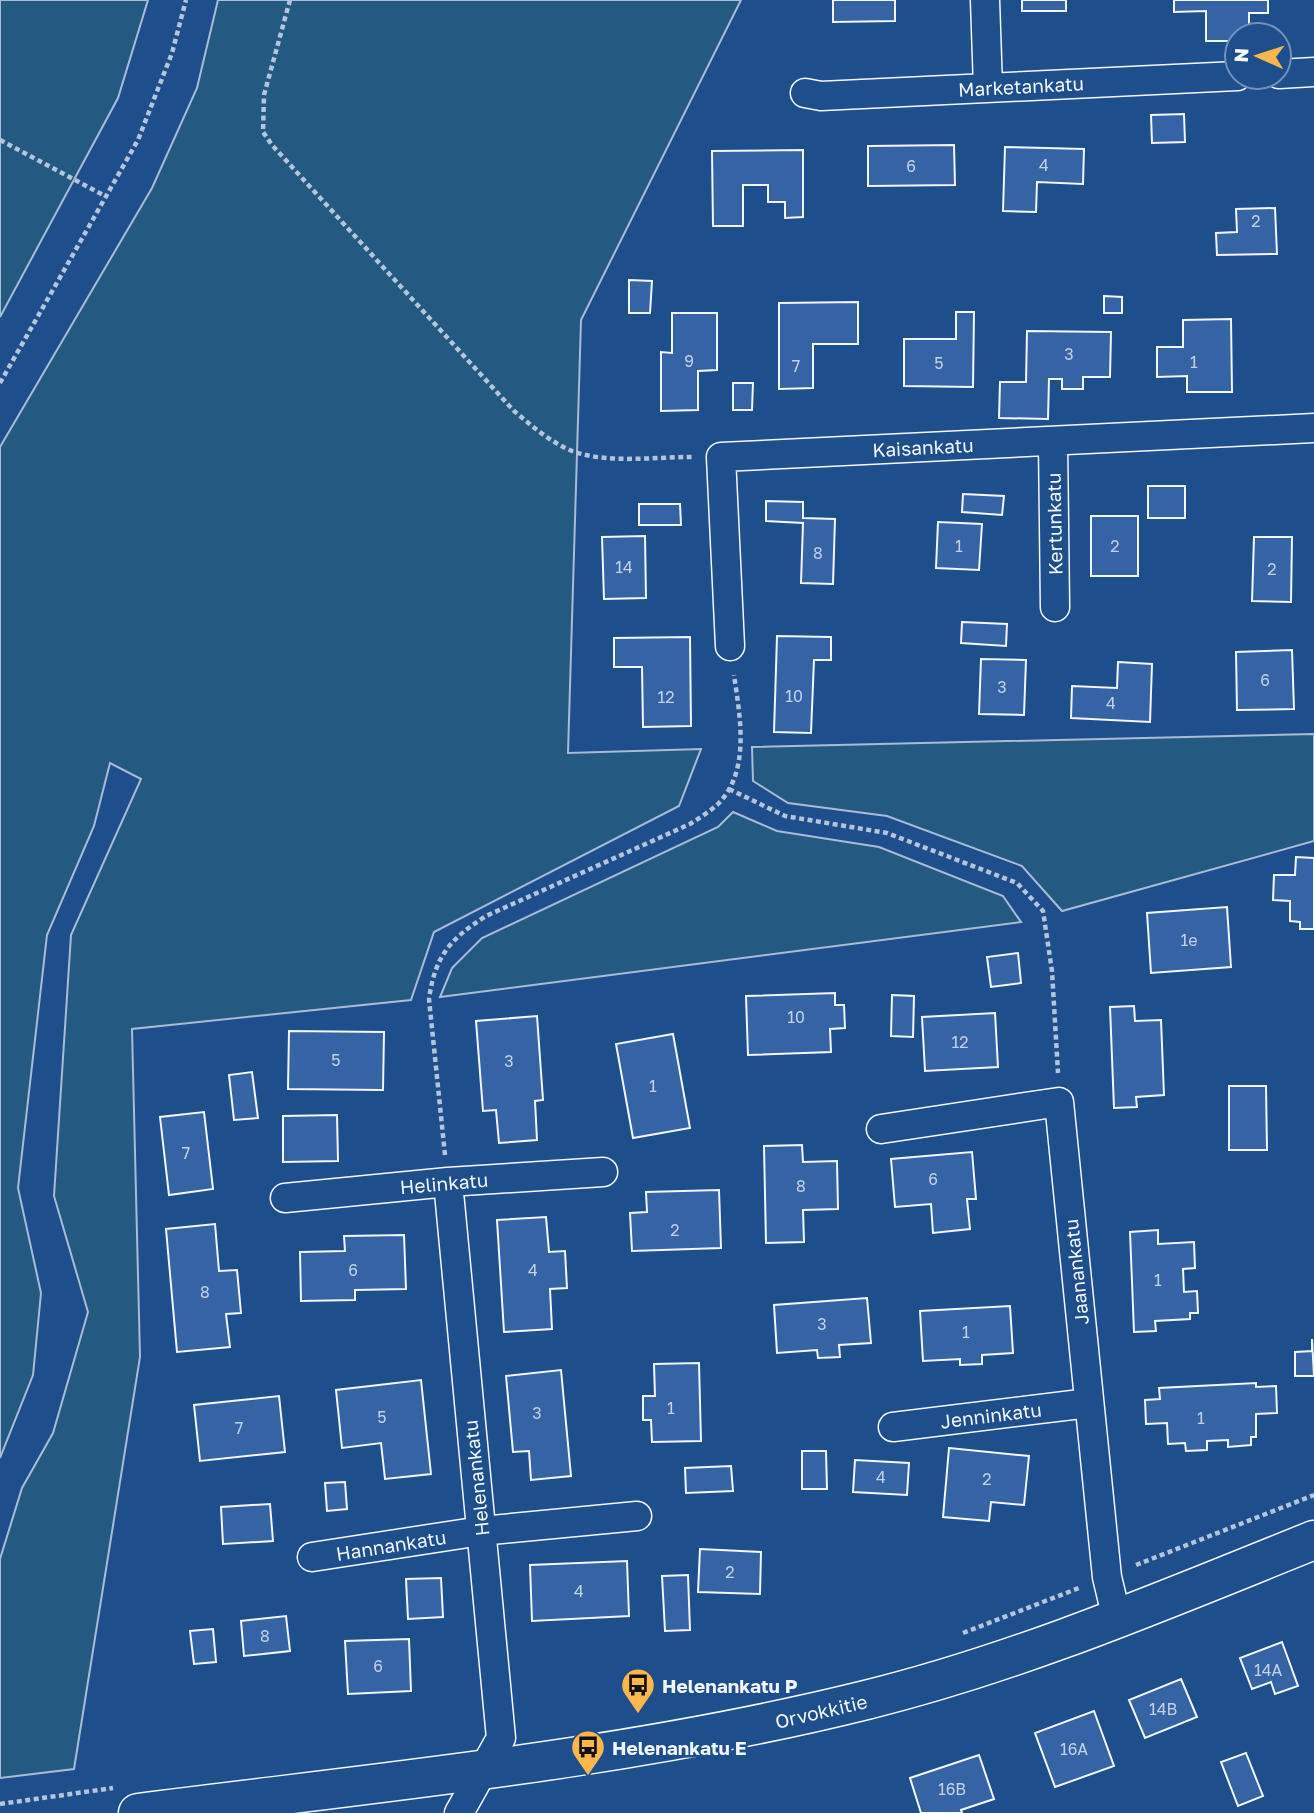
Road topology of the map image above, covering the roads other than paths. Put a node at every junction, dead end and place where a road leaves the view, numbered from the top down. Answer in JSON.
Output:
{"nodes":[{"id":1,"x":985,"y":0,"type":"edge"},
{"id":2,"x":1314,"y":72,"type":"edge"},
{"id":3,"x":1293,"y":73,"type":"edge"},
{"id":4,"x":1223,"y":77,"type":"edge"},
{"id":5,"x":988,"y":88,"type":"junction"},
{"id":6,"x":805,"y":93,"type":"dead end"},
{"id":7,"x":1314,"y":428,"type":"edge"},
{"id":8,"x":1053,"y":441,"type":"junction"},
{"id":9,"x":1055,"y":607,"type":"dead end"},
{"id":10,"x":730,"y":646,"type":"road end"},
{"id":11,"x":881,"y":1129,"type":"dead end"},
{"id":12,"x":603,"y":1172,"type":"dead end"},
{"id":13,"x":448,"y":1182,"type":"junction"},
{"id":14,"x":285,"y":1198,"type":"dead end"},
{"id":15,"x":1089,"y":1403,"type":"junction"},
{"id":16,"x":893,"y":1427,"type":"dead end"},
{"id":17,"x":637,"y":1516,"type":"dead end"},
{"id":18,"x":481,"y":1531,"type":"junction"},
{"id":19,"x":1314,"y":1540,"type":"edge"},
{"id":20,"x":312,"y":1557,"type":"dead end"},
{"id":21,"x":1117,"y":1619,"type":"junction"},
{"id":22,"x":482,"y":1769,"type":"junction"},
{"id":23,"x":132,"y":1800,"type":"edge"},
{"id":24,"x":459,"y":1813,"type":"edge"}],
"edges":[{"from":1,"to":5,"type":"street"},
{"from":2,"to":3,"type":"street"},
{"from":4,"to":5,"type":"street","name":"Marketankatu"},
{"from":5,"to":6,"type":"street","name":"Marketankatu"},
{"from":7,"to":8,"type":"street","name":"Kaisankatu"},
{"from":8,"to":9,"type":"street","name":"Kertunkatu"},
{"from":8,"to":10,"type":"street","name":"Kaisankatu"},
{"from":11,"to":15,"type":"street","name":"Jaanankatu"},
{"from":12,"to":13,"type":"street","name":"Helinkatu"},
{"from":13,"to":14,"type":"street","name":"Helinkatu"},
{"from":13,"to":18,"type":"street","name":"Helenankatu"},
{"from":15,"to":16,"type":"street","name":"Jenninkatu"},
{"from":15,"to":21,"type":"street","name":"Jaanankatu"},
{"from":17,"to":18,"type":"street","name":"Hannankatu"},
{"from":18,"to":20,"type":"street","name":"Hannankatu"},
{"from":18,"to":22,"type":"street","name":"Helenankatu"},
{"from":19,"to":21,"type":"street","name":"Orvokkitie"},
{"from":21,"to":22,"type":"street","name":"Orvokkitie"},
{"from":22,"to":23,"type":"street","name":"Orvokkitie"},
{"from":22,"to":24,"type":"street","name":"Helenankatu"}]}
